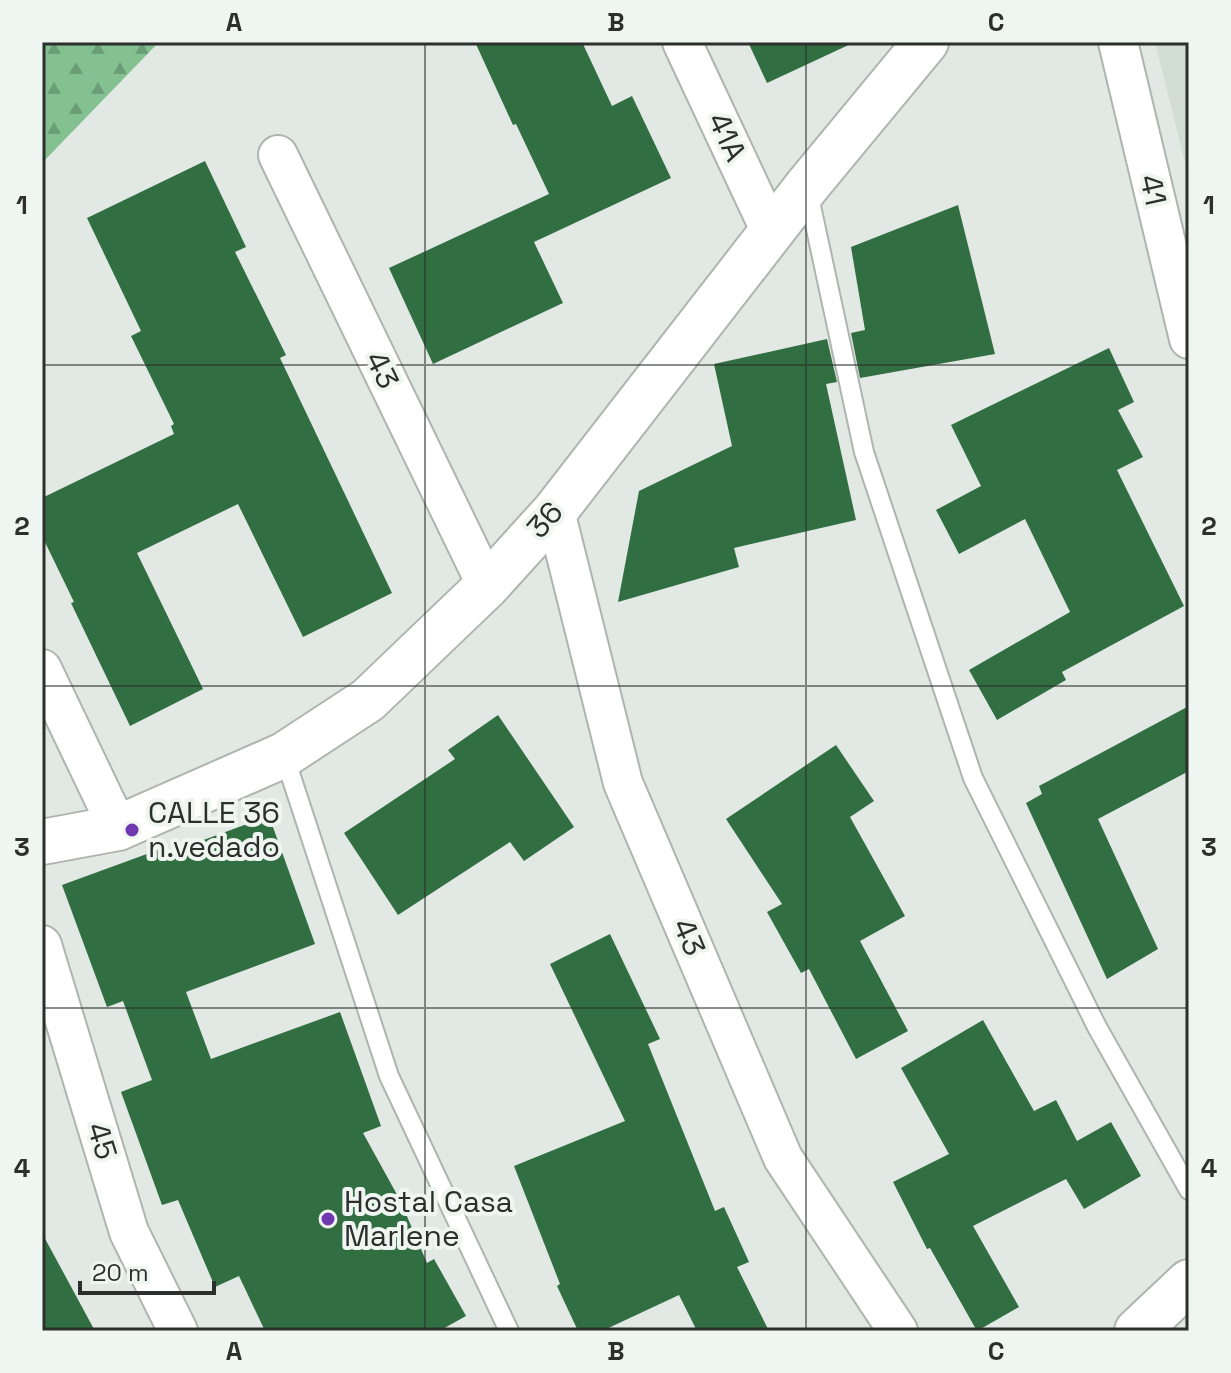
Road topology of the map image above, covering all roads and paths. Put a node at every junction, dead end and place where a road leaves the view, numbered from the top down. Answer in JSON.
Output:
{"nodes":[{"id":1,"x":682,"y":42,"type":"edge"},
{"id":2,"x":926,"y":42,"type":"edge"},
{"id":3,"x":1118,"y":42,"type":"edge"},
{"id":4,"x":278,"y":155,"type":"dead end"},
{"id":5,"x":807,"y":186,"type":"junction"},
{"id":6,"x":771,"y":232,"type":"junction"},
{"id":7,"x":1189,"y":339,"type":"edge"},
{"id":8,"x":555,"y":511,"type":"junction"},
{"id":9,"x":487,"y":586,"type":"junction"},
{"id":10,"x":42,"y":669,"type":"edge"},
{"id":11,"x":284,"y":755,"type":"junction"},
{"id":12,"x":118,"y":828,"type":"junction"},
{"id":13,"x":42,"y":842,"type":"edge"},
{"id":14,"x":42,"y":945,"type":"edge"},
{"id":15,"x":1189,"y":1190,"type":"edge"},
{"id":16,"x":1189,"y":1282,"type":"edge"},
{"id":17,"x":178,"y":1331,"type":"edge"},
{"id":18,"x":509,"y":1331,"type":"edge"},
{"id":19,"x":898,"y":1331,"type":"edge"},
{"id":20,"x":1137,"y":1331,"type":"edge"}],
"edges":[{"from":1,"to":6,"type":"street","name":"41A"},
{"from":2,"to":5,"type":"street","name":"36"},
{"from":3,"to":7,"type":"street","name":"41"},
{"from":4,"to":9,"type":"street","name":"43"},
{"from":5,"to":6,"type":"street","name":"36"},
{"from":5,"to":15,"type":"lane"},
{"from":6,"to":8,"type":"street","name":"36"},
{"from":8,"to":9,"type":"street","name":"36"},
{"from":8,"to":19,"type":"street","name":"43"},
{"from":9,"to":11,"type":"street","name":"36"},
{"from":10,"to":12,"type":"street"},
{"from":11,"to":12,"type":"street","name":"36"},
{"from":11,"to":18,"type":"lane"},
{"from":12,"to":13,"type":"street","name":"36"},
{"from":14,"to":17,"type":"street","name":"45"},
{"from":16,"to":20,"type":"street"}]}
